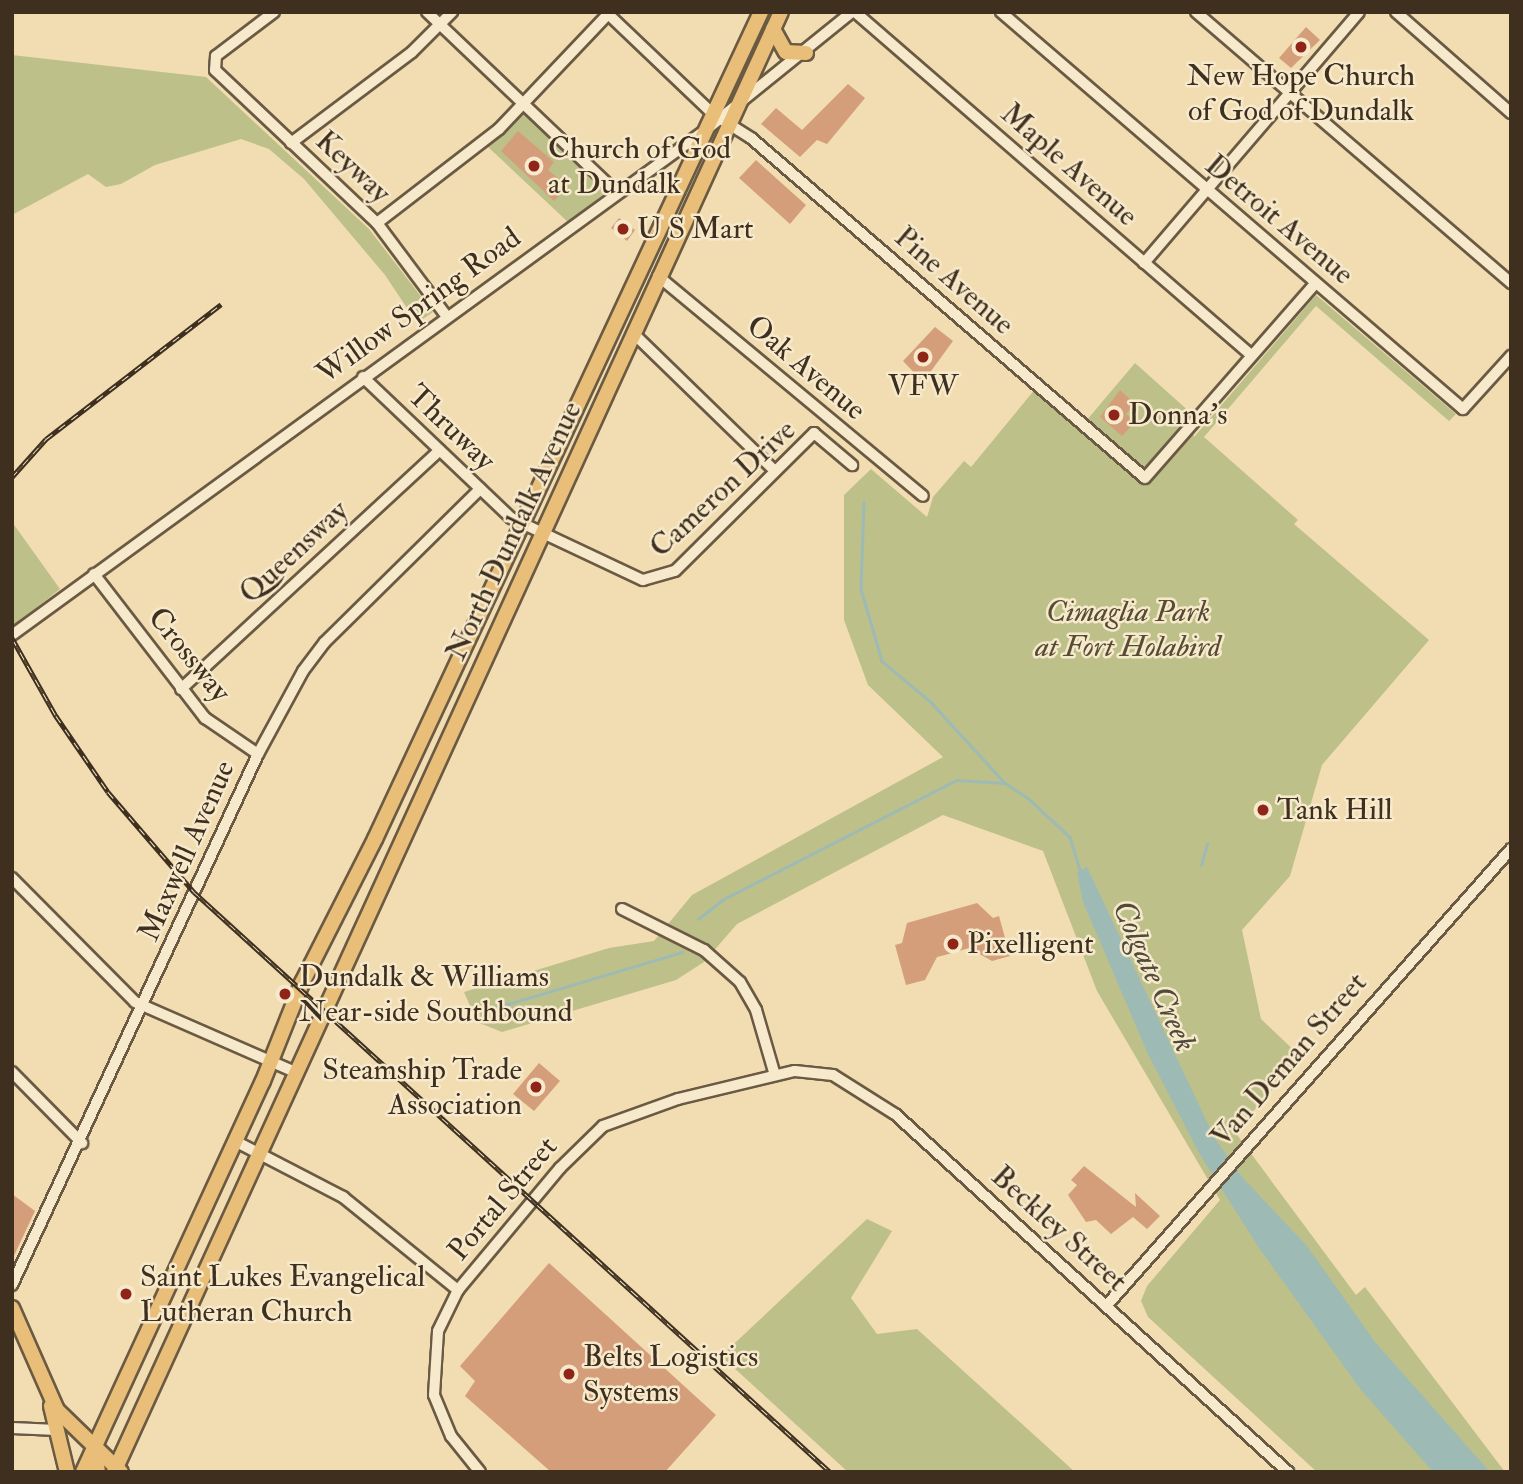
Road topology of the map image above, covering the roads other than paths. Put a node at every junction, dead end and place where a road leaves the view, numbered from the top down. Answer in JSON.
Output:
{"nodes":[{"id":1,"x":274,"y":12,"type":"edge"},
{"id":2,"x":427,"y":12,"type":"edge"},
{"id":3,"x":452,"y":12,"type":"edge"},
{"id":4,"x":761,"y":12,"type":"edge"},
{"id":5,"x":781,"y":12,"type":"edge"},
{"id":6,"x":853,"y":12,"type":"edge"},
{"id":7,"x":1001,"y":12,"type":"edge"},
{"id":8,"x":1196,"y":12,"type":"edge"},
{"id":9,"x":1360,"y":12,"type":"edge"},
{"id":10,"x":1396,"y":12,"type":"edge"},
{"id":11,"x":608,"y":13,"type":"edge"},
{"id":12,"x":260,"y":16,"type":"edge"},
{"id":13,"x":441,"y":25,"type":"junction"},
{"id":14,"x":773,"y":29,"type":"junction"},
{"id":15,"x":806,"y":53,"type":"junction"},
{"id":16,"x":1290,"y":93,"type":"junction"},
{"id":17,"x":523,"y":103,"type":"junction"},
{"id":18,"x":738,"y":103,"type":"junction"},
{"id":19,"x":1511,"y":113,"type":"edge"},
{"id":20,"x":721,"y":118,"type":"junction"},
{"id":21,"x":706,"y":129,"type":"junction"},
{"id":22,"x":291,"y":143,"type":"junction"},
{"id":23,"x":1206,"y":190,"type":"junction"},
{"id":24,"x":617,"y":192,"type":"junction"},
{"id":25,"x":377,"y":223,"type":"junction"},
{"id":26,"x":1144,"y":263,"type":"junction"},
{"id":27,"x":658,"y":276,"type":"junction"},
{"id":28,"x":1511,"y":283,"type":"edge"},
{"id":29,"x":1316,"y":284,"type":"junction"},
{"id":30,"x":447,"y":317,"type":"junction"},
{"id":31,"x":633,"y":333,"type":"junction"},
{"id":32,"x":1251,"y":355,"type":"junction"},
{"id":33,"x":1511,"y":356,"type":"edge"},
{"id":34,"x":363,"y":377,"type":"junction"},
{"id":35,"x":440,"y":450,"type":"junction"},
{"id":36,"x":852,"y":465,"type":"dead end"},
{"id":37,"x":775,"y":471,"type":"junction"},
{"id":38,"x":480,"y":489,"type":"junction"},
{"id":39,"x":923,"y":496,"type":"dead end"},
{"id":40,"x":520,"y":523,"type":"junction"},
{"id":41,"x":543,"y":534,"type":"junction"},
{"id":42,"x":94,"y":574,"type":"junction"},
{"id":43,"x":12,"y":635,"type":"edge"},
{"id":44,"x":181,"y":689,"type":"junction"},
{"id":45,"x":258,"y":754,"type":"junction"},
{"id":46,"x":1511,"y":849,"type":"edge"},
{"id":47,"x":12,"y":878,"type":"edge"},
{"id":48,"x":621,"y":909,"type":"dead end"},
{"id":49,"x":144,"y":1006,"type":"junction"},
{"id":50,"x":271,"y":1061,"type":"junction"},
{"id":51,"x":12,"y":1072,"type":"edge"},
{"id":52,"x":295,"y":1072,"type":"junction"},
{"id":53,"x":774,"y":1072,"type":"junction"},
{"id":54,"x":235,"y":1142,"type":"junction"},
{"id":55,"x":82,"y":1143,"type":"junction"},
{"id":56,"x":260,"y":1154,"type":"junction"},
{"id":57,"x":12,"y":1285,"type":"edge"},
{"id":58,"x":458,"y":1290,"type":"junction"},
{"id":59,"x":1107,"y":1306,"type":"junction"},
{"id":60,"x":12,"y":1308,"type":"edge"},
{"id":61,"x":48,"y":1394,"type":"junction"},
{"id":62,"x":12,"y":1428,"type":"edge"},
{"id":63,"x":57,"y":1430,"type":"junction"},
{"id":64,"x":94,"y":1447,"type":"junction"},
{"id":65,"x":117,"y":1470,"type":"edge"},
{"id":66,"x":67,"y":1472,"type":"edge"},
{"id":67,"x":83,"y":1472,"type":"edge"},
{"id":68,"x":98,"y":1472,"type":"edge"},
{"id":69,"x":480,"y":1472,"type":"edge"},
{"id":70,"x":1288,"y":1472,"type":"edge"}],
"edges":[{"from":1,"to":12,"type":"street"},
{"from":2,"to":13,"type":"street"},
{"from":3,"to":13,"type":"street"},
{"from":4,"to":20,"type":"main road","name":"North Dundalk Avenue"},
{"from":5,"to":14,"type":"main road","name":"North Dundalk Avenue"},
{"from":6,"to":15,"type":"street"},
{"from":6,"to":26,"type":"street","name":"Maple Avenue"},
{"from":7,"to":23,"type":"street","name":"Detroit Avenue"},
{"from":8,"to":16,"type":"street"},
{"from":9,"to":16,"type":"street"},
{"from":10,"to":19,"type":"street"},
{"from":11,"to":17,"type":"street"},
{"from":11,"to":20,"type":"street","name":"Pine Avenue"},
{"from":12,"to":22,"type":"street","name":"Keyway"},
{"from":13,"to":17,"type":"street"},
{"from":13,"to":22,"type":"street"},
{"from":14,"to":15,"type":"main road"},
{"from":14,"to":18,"type":"main road","name":"North Dundalk Avenue"},
{"from":15,"to":18,"type":"street"},
{"from":16,"to":23,"type":"street"},
{"from":16,"to":28,"type":"street"},
{"from":17,"to":24,"type":"street"},
{"from":17,"to":25,"type":"street"},
{"from":18,"to":20,"type":"main road","name":"North Dundalk Avenue"},
{"from":20,"to":21,"type":"main road","name":"North Dundalk Avenue"},
{"from":20,"to":27,"type":"main road","name":"North Dundalk Avenue"},
{"from":20,"to":32,"type":"street","name":"Pine Avenue"},
{"from":21,"to":24,"type":"street","name":"Willow Spring Road"},
{"from":21,"to":40,"type":"main road","name":"North Dundalk Avenue"},
{"from":22,"to":25,"type":"street","name":"Keyway"},
{"from":23,"to":26,"type":"street"},
{"from":23,"to":29,"type":"street","name":"Detroit Avenue"},
{"from":24,"to":30,"type":"street","name":"Willow Spring Road"},
{"from":25,"to":30,"type":"street","name":"Keyway"},
{"from":26,"to":32,"type":"street","name":"Maple Avenue"},
{"from":27,"to":31,"type":"main road","name":"North Dundalk Avenue"},
{"from":27,"to":39,"type":"street","name":"Oak Avenue"},
{"from":29,"to":32,"type":"street"},
{"from":29,"to":33,"type":"street","name":"Detroit Avenue"},
{"from":30,"to":34,"type":"street","name":"Willow Spring Road"},
{"from":31,"to":37,"type":"street"},
{"from":31,"to":41,"type":"main road","name":"North Dundalk Avenue"},
{"from":34,"to":35,"type":"street","name":"Thruway"},
{"from":34,"to":42,"type":"street","name":"Willow Spring Road"},
{"from":35,"to":38,"type":"street","name":"Thruway"},
{"from":35,"to":44,"type":"street","name":"Queensway"},
{"from":36,"to":37,"type":"street","name":"Cameron Drive"},
{"from":37,"to":41,"type":"street","name":"Cameron Drive"},
{"from":38,"to":40,"type":"street","name":"Thruway"},
{"from":38,"to":45,"type":"street","name":"Maxwell Avenue"},
{"from":40,"to":41,"type":"street","name":"Thruway"},
{"from":40,"to":50,"type":"main road","name":"North Dundalk Avenue"},
{"from":41,"to":52,"type":"main road","name":"North Dundalk Avenue"},
{"from":42,"to":43,"type":"street","name":"Willow Spring Road"},
{"from":42,"to":44,"type":"street","name":"Crossway"},
{"from":44,"to":45,"type":"street","name":"Crossway"},
{"from":45,"to":49,"type":"street","name":"Maxwell Avenue"},
{"from":46,"to":59,"type":"street","name":"Van Deman Street"},
{"from":47,"to":49,"type":"street"},
{"from":48,"to":53,"type":"street"},
{"from":49,"to":50,"type":"street"},
{"from":49,"to":55,"type":"street","name":"Maxwell Avenue"},
{"from":50,"to":52,"type":"street"},
{"from":50,"to":54,"type":"main road","name":"North Dundalk Avenue"},
{"from":51,"to":55,"type":"street"},
{"from":52,"to":56,"type":"main road","name":"North Dundalk Avenue"},
{"from":53,"to":58,"type":"street","name":"Portal Street"},
{"from":53,"to":59,"type":"street","name":"Beckley Street"},
{"from":54,"to":56,"type":"street"},
{"from":54,"to":64,"type":"main road","name":"North Dundalk Avenue"},
{"from":55,"to":57,"type":"street","name":"Maxwell Avenue"},
{"from":56,"to":58,"type":"street"},
{"from":56,"to":65,"type":"main road","name":"North Dundalk Avenue"},
{"from":58,"to":69,"type":"street","name":"Portal Street"},
{"from":59,"to":70,"type":"street","name":"Beckley Street"},
{"from":60,"to":61,"type":"main road"},
{"from":61,"to":63,"type":"main road"},
{"from":61,"to":64,"type":"main road"},
{"from":62,"to":63,"type":"street"},
{"from":63,"to":66,"type":"main road"},
{"from":64,"to":65,"type":"main road"},
{"from":64,"to":67,"type":"main road","name":"North Dundalk Avenue"},
{"from":64,"to":68,"type":"main road"}]}
